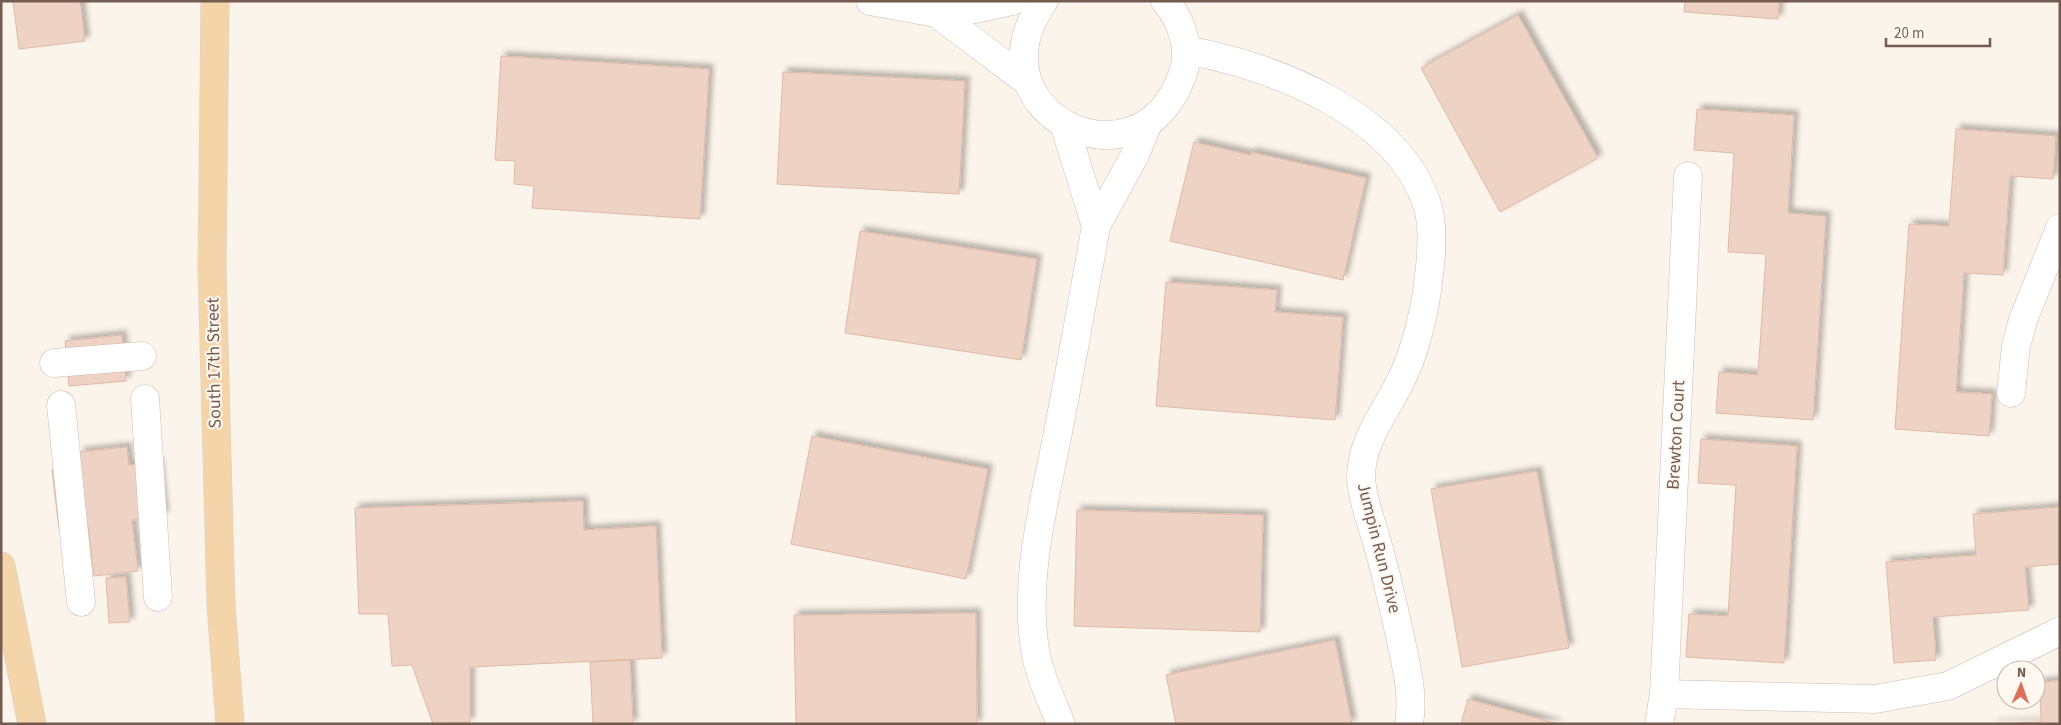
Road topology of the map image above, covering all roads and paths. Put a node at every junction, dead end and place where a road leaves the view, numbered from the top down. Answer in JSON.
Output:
{"nodes":[{"id":1,"x":215,"y":1,"type":"edge"},
{"id":2,"x":870,"y":1,"type":"edge"},
{"id":3,"x":1012,"y":1,"type":"edge"},
{"id":4,"x":1044,"y":1,"type":"edge"},
{"id":5,"x":1165,"y":1,"type":"edge"},
{"id":6,"x":936,"y":13,"type":"junction"},
{"id":7,"x":1186,"y":50,"type":"junction"},
{"id":8,"x":1028,"y":82,"type":"junction"},
{"id":9,"x":1148,"y":123,"type":"junction"},
{"id":10,"x":1064,"y":124,"type":"junction"},
{"id":11,"x":1688,"y":176,"type":"dead end"},
{"id":12,"x":1096,"y":226,"type":"junction"},
{"id":13,"x":2060,"y":228,"type":"edge"},
{"id":14,"x":142,"y":356,"type":"dead end"},
{"id":15,"x":54,"y":364,"type":"dead end"},
{"id":16,"x":2011,"y":393,"type":"dead end"},
{"id":17,"x":145,"y":399,"type":"dead end"},
{"id":18,"x":61,"y":405,"type":"dead end"},
{"id":19,"x":1,"y":566,"type":"edge"},
{"id":20,"x":158,"y":597,"type":"dead end"},
{"id":21,"x":81,"y":602,"type":"dead end"},
{"id":22,"x":2060,"y":631,"type":"edge"},
{"id":23,"x":1664,"y":694,"type":"junction"},
{"id":24,"x":32,"y":724,"type":"edge"},
{"id":25,"x":230,"y":724,"type":"edge"},
{"id":26,"x":1061,"y":724,"type":"edge"},
{"id":27,"x":1409,"y":724,"type":"edge"},
{"id":28,"x":1659,"y":724,"type":"edge"}],
"edges":[{"from":1,"to":25,"type":"main road","name":"South 17th Street"},
{"from":2,"to":6,"type":"street"},
{"from":3,"to":6,"type":"street"},
{"from":4,"to":8,"type":"street"},
{"from":5,"to":7,"type":"street"},
{"from":6,"to":8,"type":"street"},
{"from":7,"to":9,"type":"street"},
{"from":7,"to":27,"type":"street","name":"Jumpin Run Drive"},
{"from":8,"to":10,"type":"street"},
{"from":9,"to":10,"type":"street"},
{"from":9,"to":12,"type":"street"},
{"from":10,"to":12,"type":"street"},
{"from":11,"to":23,"type":"street","name":"Brewton Court"},
{"from":12,"to":26,"type":"street"},
{"from":13,"to":16,"type":"street"},
{"from":14,"to":15,"type":"street"},
{"from":17,"to":20,"type":"street"},
{"from":18,"to":21,"type":"street"},
{"from":19,"to":24,"type":"main road"},
{"from":22,"to":23,"type":"street"},
{"from":23,"to":28,"type":"street","name":"Brewton Court"}]}
